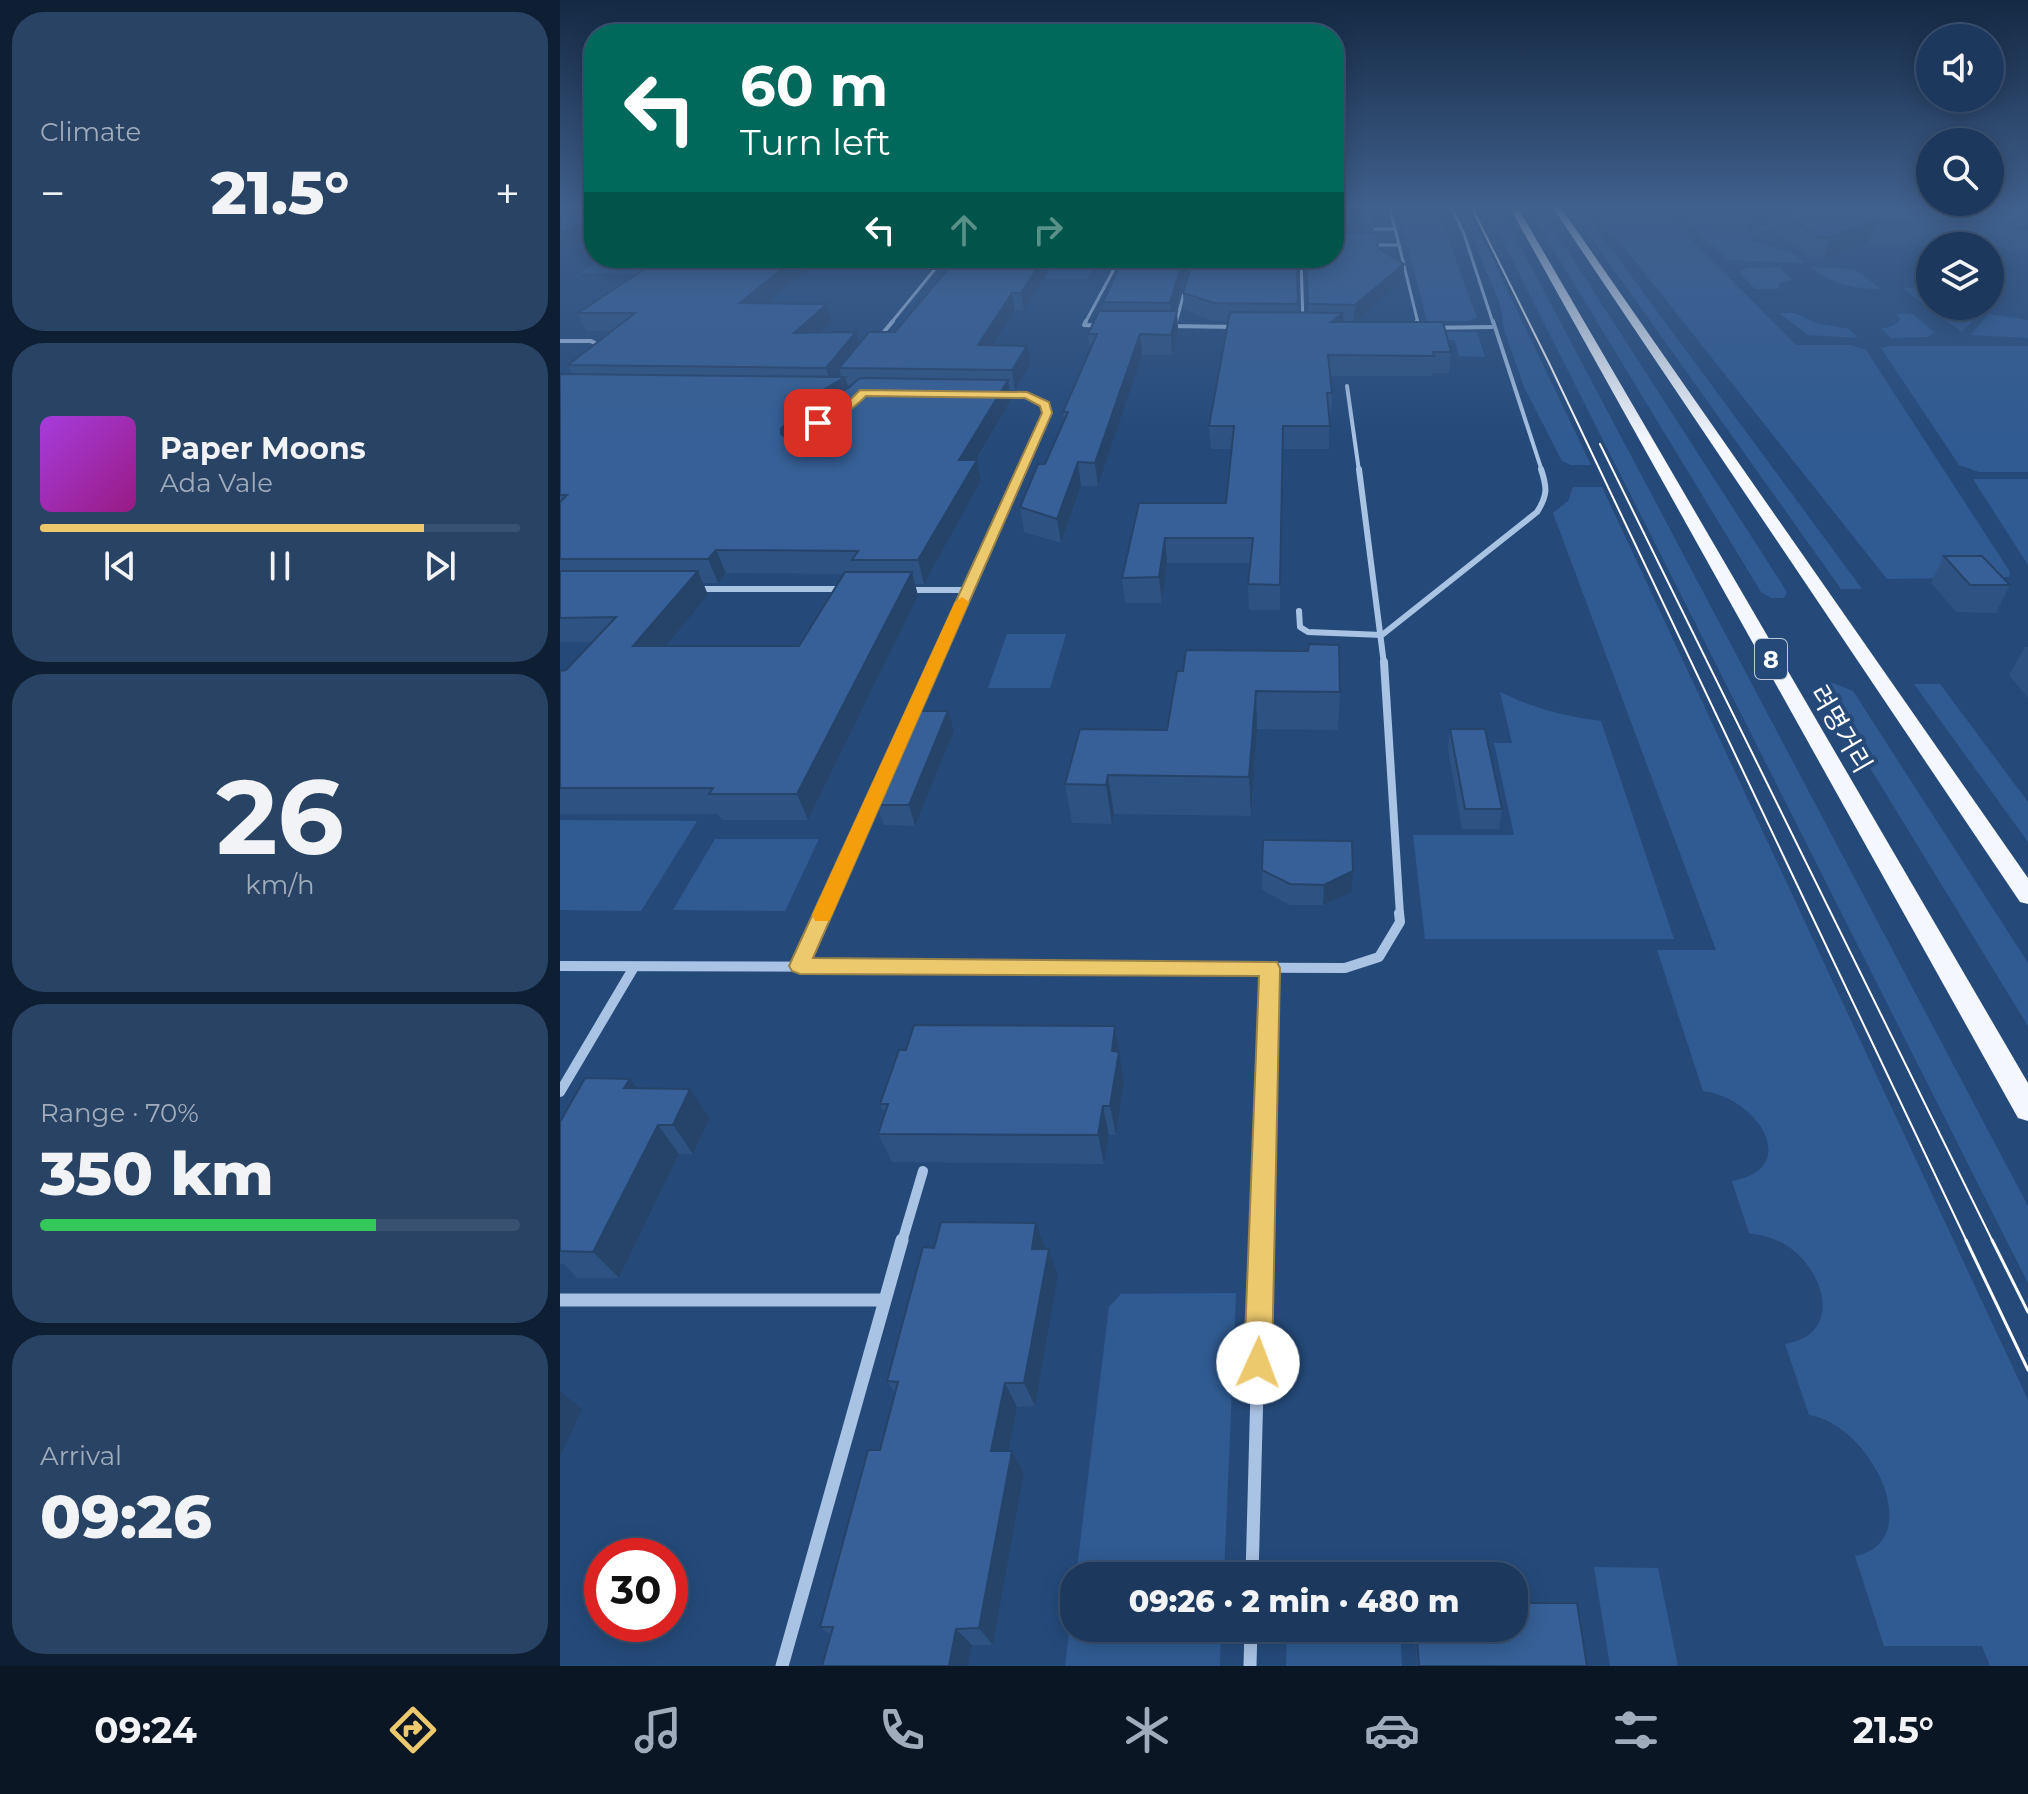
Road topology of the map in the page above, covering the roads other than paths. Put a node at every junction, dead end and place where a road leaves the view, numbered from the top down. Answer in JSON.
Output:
{"nodes":[{"id":1,"x":1186,"y":285,"type":"edge"},
{"id":2,"x":921,"y":286,"type":"edge"},
{"id":3,"x":1105,"y":286,"type":"edge"},
{"id":4,"x":1302,"y":286,"type":"edge"},
{"id":5,"x":1408,"y":286,"type":"edge"},
{"id":6,"x":1480,"y":286,"type":"edge"},
{"id":7,"x":1558,"y":286,"type":"edge"},
{"id":8,"x":1610,"y":286,"type":"edge"},
{"id":9,"x":1114,"y":326,"type":"edge"},
{"id":10,"x":1160,"y":326,"type":"edge"},
{"id":11,"x":1175,"y":327,"type":"junction"},
{"id":12,"x":1246,"y":327,"type":"edge"},
{"id":13,"x":1303,"y":327,"type":"edge"},
{"id":14,"x":1492,"y":327,"type":"junction"},
{"id":15,"x":1404,"y":328,"type":"edge"},
{"id":16,"x":1419,"y":328,"type":"junction"},
{"id":17,"x":560,"y":341,"type":"edge"},
{"id":18,"x":874,"y":343,"type":"edge"},
{"id":19,"x":603,"y":350,"type":"edge"},
{"id":20,"x":1347,"y":386,"type":"dead end"},
{"id":21,"x":995,"y":394,"type":"edge"},
{"id":22,"x":687,"y":589,"type":"edge"},
{"id":23,"x":846,"y":589,"type":"edge"},
{"id":24,"x":893,"y":590,"type":"edge"},
{"id":25,"x":968,"y":590,"type":"junction"},
{"id":26,"x":1299,"y":611,"type":"dead end"},
{"id":27,"x":1382,"y":635,"type":"junction"},
{"id":28,"x":2028,"y":896,"type":"edge"},
{"id":29,"x":560,"y":966,"type":"edge"},
{"id":30,"x":800,"y":966,"type":"junction"},
{"id":31,"x":634,"y":967,"type":"junction"},
{"id":32,"x":1269,"y":968,"type":"junction"},
{"id":33,"x":560,"y":1092,"type":"edge"},
{"id":34,"x":2028,"y":1109,"type":"edge"},
{"id":35,"x":923,"y":1171,"type":"dead end"},
{"id":36,"x":560,"y":1300,"type":"edge"},
{"id":37,"x":884,"y":1300,"type":"junction"},
{"id":38,"x":1252,"y":1562,"type":"edge"},
{"id":39,"x":1251,"y":1642,"type":"edge"},
{"id":40,"x":782,"y":1666,"type":"edge"},
{"id":41,"x":1250,"y":1666,"type":"edge"}],
"edges":[{"from":1,"to":11,"type":"street"},
{"from":2,"to":18,"type":"street"},
{"from":3,"to":9,"type":"street"},
{"from":4,"to":13,"type":"street"},
{"from":5,"to":16,"type":"street"},
{"from":6,"to":14,"type":"street"},
{"from":7,"to":34,"type":"highway","name":"려명거리","number":"8"},
{"from":8,"to":28,"type":"highway"},
{"from":10,"to":11,"type":"street"},
{"from":11,"to":12,"type":"street"},
{"from":14,"to":16,"type":"street"},
{"from":14,"to":27,"type":"street"},
{"from":15,"to":16,"type":"street"},
{"from":17,"to":19,"type":"street"},
{"from":20,"to":27,"type":"street"},
{"from":21,"to":25,"type":"street"},
{"from":22,"to":23,"type":"street"},
{"from":24,"to":25,"type":"street"},
{"from":25,"to":30,"type":"street"},
{"from":26,"to":27,"type":"street"},
{"from":27,"to":32,"type":"street"},
{"from":29,"to":31,"type":"street"},
{"from":30,"to":31,"type":"street"},
{"from":30,"to":32,"type":"street"},
{"from":31,"to":33,"type":"street"},
{"from":32,"to":38,"type":"street"},
{"from":35,"to":37,"type":"street"},
{"from":36,"to":37,"type":"street"},
{"from":37,"to":40,"type":"street"},
{"from":39,"to":41,"type":"street"}]}
